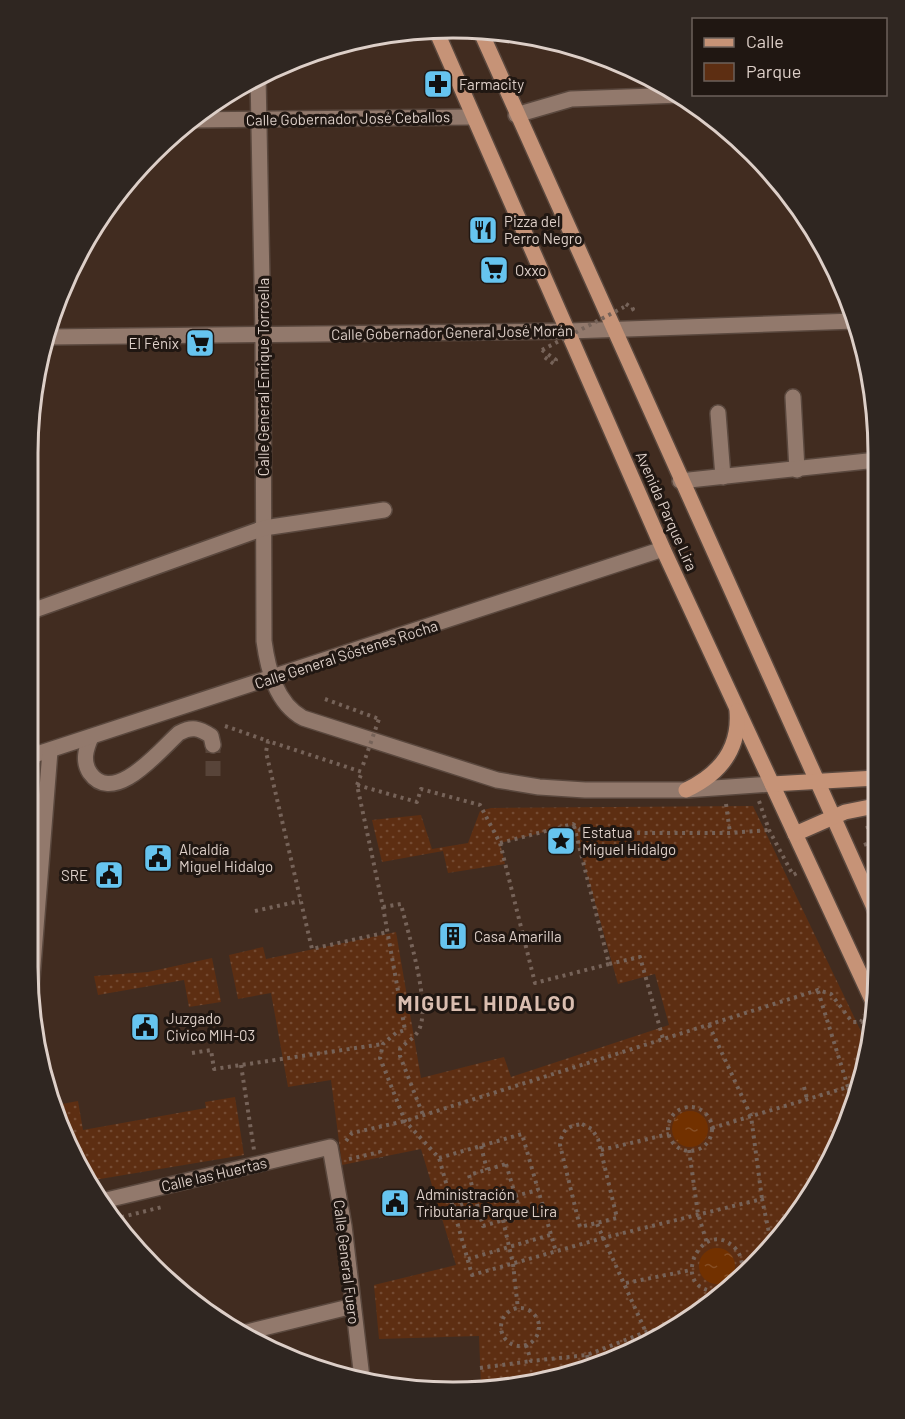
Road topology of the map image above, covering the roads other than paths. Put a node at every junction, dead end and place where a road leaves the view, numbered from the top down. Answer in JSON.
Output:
{"nodes":[{"id":1,"x":439,"y":38,"type":"edge"},
{"id":2,"x":484,"y":38,"type":"edge"},
{"id":3,"x":259,"y":86,"type":"edge"},
{"id":4,"x":664,"y":96,"type":"edge"},
{"id":5,"x":516,"y":115,"type":"junction"},
{"id":6,"x":473,"y":117,"type":"junction"},
{"id":7,"x":261,"y":118,"type":"junction"},
{"id":8,"x":205,"y":120,"type":"edge"},
{"id":9,"x":846,"y":321,"type":"edge"},
{"id":10,"x":614,"y":330,"type":"junction"},
{"id":11,"x":569,"y":331,"type":"junction"},
{"id":12,"x":263,"y":334,"type":"junction"},
{"id":13,"x":54,"y":337,"type":"edge"},
{"id":14,"x":793,"y":397,"type":"dead end"},
{"id":15,"x":718,"y":413,"type":"dead end"},
{"id":16,"x":868,"y":461,"type":"edge"},
{"id":17,"x":797,"y":470,"type":"junction"},
{"id":18,"x":723,"y":477,"type":"junction"},
{"id":19,"x":680,"y":481,"type":"junction"},
{"id":20,"x":384,"y":510,"type":"dead end"},
{"id":21,"x":264,"y":528,"type":"junction"},
{"id":22,"x":663,"y":549,"type":"junction"},
{"id":23,"x":38,"y":609,"type":"edge"},
{"id":24,"x":273,"y":678,"type":"junction"},
{"id":25,"x":736,"y":702,"type":"junction"},
{"id":26,"x":91,"y":737,"type":"junction"},
{"id":27,"x":213,"y":745,"type":"dead end"},
{"id":28,"x":50,"y":751,"type":"junction"},
{"id":29,"x":38,"y":754,"type":"edge"},
{"id":30,"x":868,"y":778,"type":"edge"},
{"id":31,"x":815,"y":780,"type":"junction"},
{"id":32,"x":772,"y":784,"type":"junction"},
{"id":33,"x":686,"y":790,"type":"junction"},
{"id":34,"x":868,"y":806,"type":"edge"},
{"id":35,"x":832,"y":818,"type":"junction"},
{"id":36,"x":795,"y":834,"type":"junction"},
{"id":37,"x":868,"y":895,"type":"edge"},
{"id":38,"x":38,"y":903,"type":"edge"},
{"id":39,"x":866,"y":1002,"type":"edge"},
{"id":40,"x":332,"y":1156,"type":"joint"},
{"id":41,"x":109,"y":1199,"type":"edge"},
{"id":42,"x":353,"y":1306,"type":"junction"},
{"id":43,"x":253,"y":1330,"type":"edge"},
{"id":44,"x":361,"y":1371,"type":"edge"}],
"edges":[{"from":1,"to":6,"type":"main road","name":"Avenida Parque Lira"},
{"from":2,"to":5,"type":"main road","name":"Avenida Parque Lira"},
{"from":3,"to":7,"type":"street","name":"Calle General Enrique Torroella"},
{"from":4,"to":5,"type":"street"},
{"from":5,"to":10,"type":"main road","name":"Avenida Parque Lira"},
{"from":6,"to":7,"type":"street","name":"Calle Gobernador José Ceballos"},
{"from":6,"to":11,"type":"main road","name":"Avenida Parque Lira"},
{"from":7,"to":8,"type":"street","name":"Calle Gobernador José Ceballos"},
{"from":7,"to":12,"type":"street","name":"Calle General Enrique Torroella"},
{"from":9,"to":10,"type":"street","name":"Calle Gobernador General José Morán"},
{"from":10,"to":11,"type":"street","name":"Calle Gobernador General José Morán"},
{"from":10,"to":19,"type":"main road","name":"Avenida Parque Lira"},
{"from":11,"to":12,"type":"street","name":"Calle Gobernador General José Morán"},
{"from":11,"to":22,"type":"main road","name":"Avenida Parque Lira"},
{"from":12,"to":13,"type":"street","name":"Calle Gobernador General José Morán"},
{"from":12,"to":21,"type":"street","name":"Calle General Enrique Torroella"},
{"from":14,"to":17,"type":"street"},
{"from":15,"to":18,"type":"street"},
{"from":16,"to":17,"type":"street"},
{"from":17,"to":18,"type":"street"},
{"from":18,"to":19,"type":"street"},
{"from":19,"to":31,"type":"main road","name":"Avenida Parque Lira"},
{"from":20,"to":21,"type":"street"},
{"from":21,"to":23,"type":"street"},
{"from":21,"to":24,"type":"street","name":"Calle General Enrique Torroella"},
{"from":22,"to":24,"type":"street","name":"Calle General Sóstenes Rocha"},
{"from":22,"to":25,"type":"main road","name":"Avenida Parque Lira"},
{"from":24,"to":26,"type":"street","name":"Calle General Sóstenes Rocha"},
{"from":24,"to":33,"type":"street","name":"Calle General Enrique Torroella"},
{"from":25,"to":32,"type":"main road","name":"Avenida Parque Lira"},
{"from":25,"to":33,"type":"main road"},
{"from":26,"to":27,"type":"street"},
{"from":26,"to":28,"type":"street","name":"Calle General Sóstenes Rocha"},
{"from":28,"to":29,"type":"street","name":"Calle General Sóstenes Rocha"},
{"from":28,"to":38,"type":"street"},
{"from":30,"to":31,"type":"main road"},
{"from":31,"to":32,"type":"main road"},
{"from":31,"to":35,"type":"main road","name":"Avenida Parque Lira"},
{"from":32,"to":33,"type":"street","name":"Calle General Enrique Torroella"},
{"from":32,"to":36,"type":"main road","name":"Avenida Parque Lira"},
{"from":34,"to":35,"type":"main road"},
{"from":35,"to":36,"type":"main road"},
{"from":35,"to":37,"type":"main road","name":"Avenida Parque Lira"},
{"from":36,"to":39,"type":"main road","name":"Avenida Parque Lira"},
{"from":40,"to":41,"type":"street","name":"Calle las Huertas"},
{"from":40,"to":42,"type":"street","name":"Calle General Fuero"},
{"from":42,"to":43,"type":"street"},
{"from":42,"to":44,"type":"street","name":"Calle General Fuero"}]}
